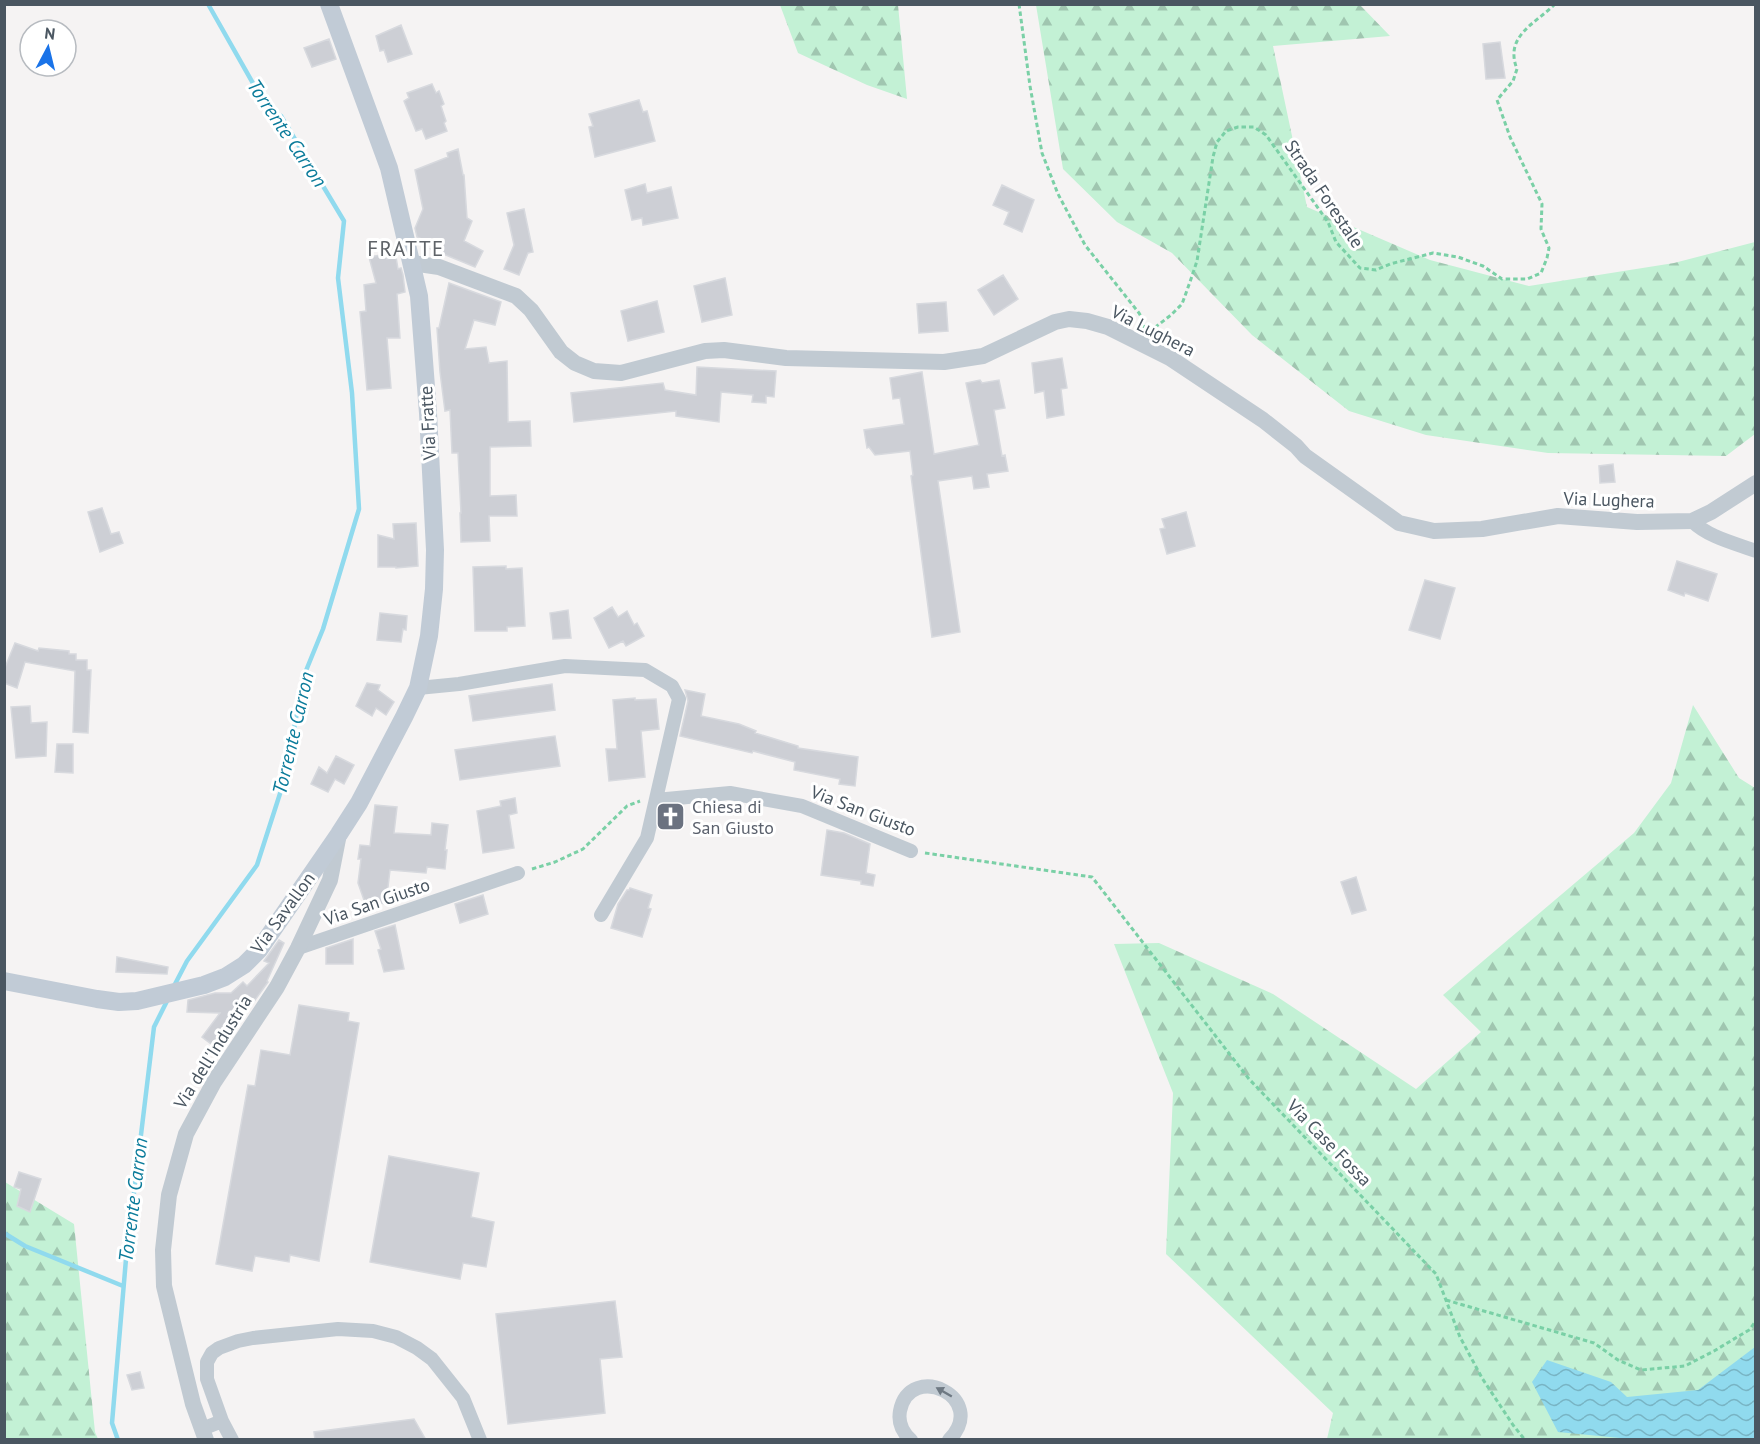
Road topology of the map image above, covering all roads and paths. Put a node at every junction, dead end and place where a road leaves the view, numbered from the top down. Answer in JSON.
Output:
{"nodes":[{"id":1,"x":329,"y":4,"type":"edge"},
{"id":2,"x":1019,"y":4,"type":"edge"},
{"id":3,"x":1555,"y":4,"type":"edge"},
{"id":4,"x":412,"y":263,"type":"junction"},
{"id":5,"x":1141,"y":343,"type":"junction"},
{"id":6,"x":1755,"y":483,"type":"edge"},
{"id":7,"x":1692,"y":521,"type":"junction"},
{"id":8,"x":1755,"y":550,"type":"edge"},
{"id":9,"x":418,"y":688,"type":"junction"},
{"id":10,"x":656,"y":800,"type":"junction"},
{"id":11,"x":339,"y":834,"type":"junction"},
{"id":12,"x":911,"y":851,"type":"joint"},
{"id":13,"x":518,"y":873,"type":"joint"},
{"id":14,"x":1092,"y":877,"type":"joint"},
{"id":15,"x":601,"y":915,"type":"dead end"},
{"id":16,"x":298,"y":948,"type":"junction"},
{"id":17,"x":4,"y":981,"type":"edge"},
{"id":18,"x":1446,"y":1300,"type":"junction"},
{"id":19,"x":1755,"y":1321,"type":"edge"},
{"id":20,"x":222,"y":1420,"type":"junction"},
{"id":21,"x":204,"y":1434,"type":"edge"},
{"id":22,"x":232,"y":1440,"type":"edge"},
{"id":23,"x":480,"y":1440,"type":"edge"},
{"id":24,"x":911,"y":1440,"type":"edge"},
{"id":25,"x":949,"y":1440,"type":"edge"},
{"id":26,"x":1525,"y":1440,"type":"edge"}],
"edges":[{"from":1,"to":4,"type":"main road","name":"Via Fratte"},
{"from":2,"to":5,"type":"path"},
{"from":3,"to":5,"type":"path","name":"Strada Forestale"},
{"from":4,"to":5,"type":"street","name":"Via Lughera"},
{"from":4,"to":9,"type":"main road","name":"Via Fratte"},
{"from":5,"to":7,"type":"street","name":"Via Lughera"},
{"from":6,"to":7,"type":"street","name":"Via Lughera"},
{"from":7,"to":8,"type":"street"},
{"from":9,"to":10,"type":"street"},
{"from":9,"to":11,"type":"main road","name":"Via Fratte"},
{"from":10,"to":12,"type":"street","name":"Via San Giusto"},
{"from":10,"to":13,"type":"path"},
{"from":10,"to":15,"type":"street"},
{"from":11,"to":16,"type":"street","name":"Via dell'Industria"},
{"from":11,"to":17,"type":"main road","name":"Via Savallon"},
{"from":12,"to":14,"type":"path","name":"Via San Giusto"},
{"from":13,"to":16,"type":"street","name":"Via San Giusto"},
{"from":14,"to":18,"type":"path","name":"Via Case Fossa"},
{"from":16,"to":21,"type":"street","name":"Via dell'Industria"},
{"from":18,"to":19,"type":"path"},
{"from":18,"to":26,"type":"path","name":"Via Case Fossa"},
{"from":20,"to":21,"type":"street"},
{"from":20,"to":22,"type":"street"},
{"from":20,"to":23,"type":"street"},
{"from":25,"to":24,"type":"street","one_way":true}]}
